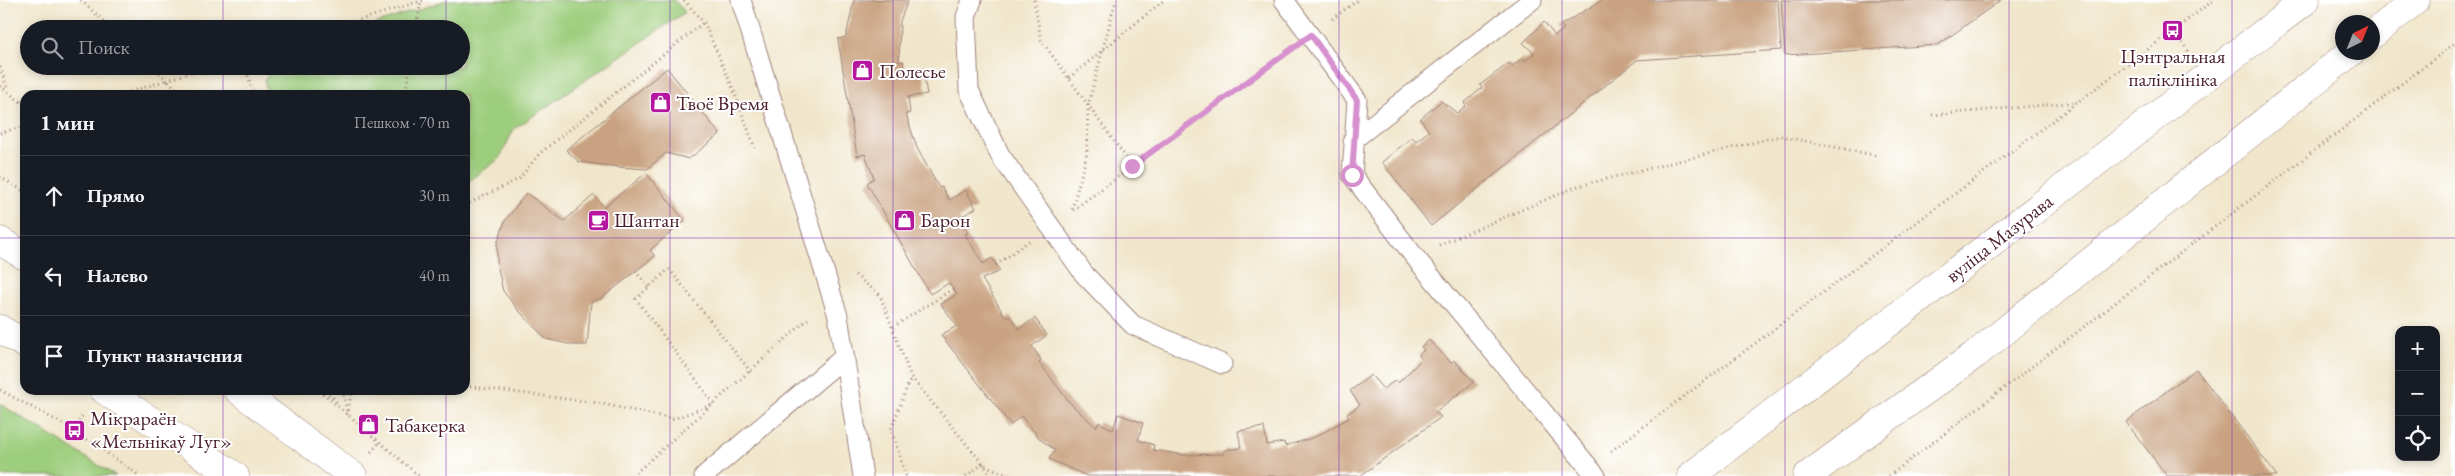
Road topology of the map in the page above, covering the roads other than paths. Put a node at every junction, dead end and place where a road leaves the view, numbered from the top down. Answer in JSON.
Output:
{"nodes":[{"id":1,"x":741,"y":0,"type":"edge"},
{"id":2,"x":972,"y":0,"type":"edge"},
{"id":3,"x":1284,"y":0,"type":"edge"},
{"id":4,"x":1532,"y":0,"type":"edge"},
{"id":5,"x":2306,"y":0,"type":"edge"},
{"id":6,"x":2416,"y":0,"type":"edge"},
{"id":7,"x":2380,"y":29,"type":"edge"},
{"id":8,"x":2341,"y":60,"type":"edge"},
{"id":9,"x":1353,"y":140,"type":"junction"},
{"id":10,"x":0,"y":241,"type":"edge"},
{"id":11,"x":20,"y":253,"type":"edge"},
{"id":12,"x":0,"y":329,"type":"edge"},
{"id":13,"x":20,"y":341,"type":"edge"},
{"id":14,"x":843,"y":358,"type":"junction"},
{"id":15,"x":1222,"y":364,"type":"dead end"},
{"id":16,"x":112,"y":395,"type":"edge"},
{"id":17,"x":245,"y":395,"type":"edge"},
{"id":18,"x":1592,"y":472,"type":"edge"},
{"id":19,"x":235,"y":476,"type":"edge"},
{"id":20,"x":353,"y":476,"type":"edge"},
{"id":21,"x":704,"y":476,"type":"edge"},
{"id":22,"x":863,"y":476,"type":"edge"},
{"id":23,"x":1691,"y":476,"type":"edge"},
{"id":24,"x":1807,"y":476,"type":"edge"}],
"edges":[{"from":1,"to":14,"type":"lane"},
{"from":2,"to":15,"type":"lane"},
{"from":3,"to":9,"type":"lane"},
{"from":4,"to":9,"type":"lane"},
{"from":5,"to":23,"type":"main road","name":"вуліца Мазурава"},
{"from":6,"to":7,"type":"main road"},
{"from":8,"to":24,"type":"main road"},
{"from":9,"to":18,"type":"lane"},
{"from":10,"to":11,"type":"main road"},
{"from":12,"to":13,"type":"main road"},
{"from":14,"to":21,"type":"lane"},
{"from":14,"to":22,"type":"lane"},
{"from":16,"to":19,"type":"main road"},
{"from":17,"to":20,"type":"main road"}]}
